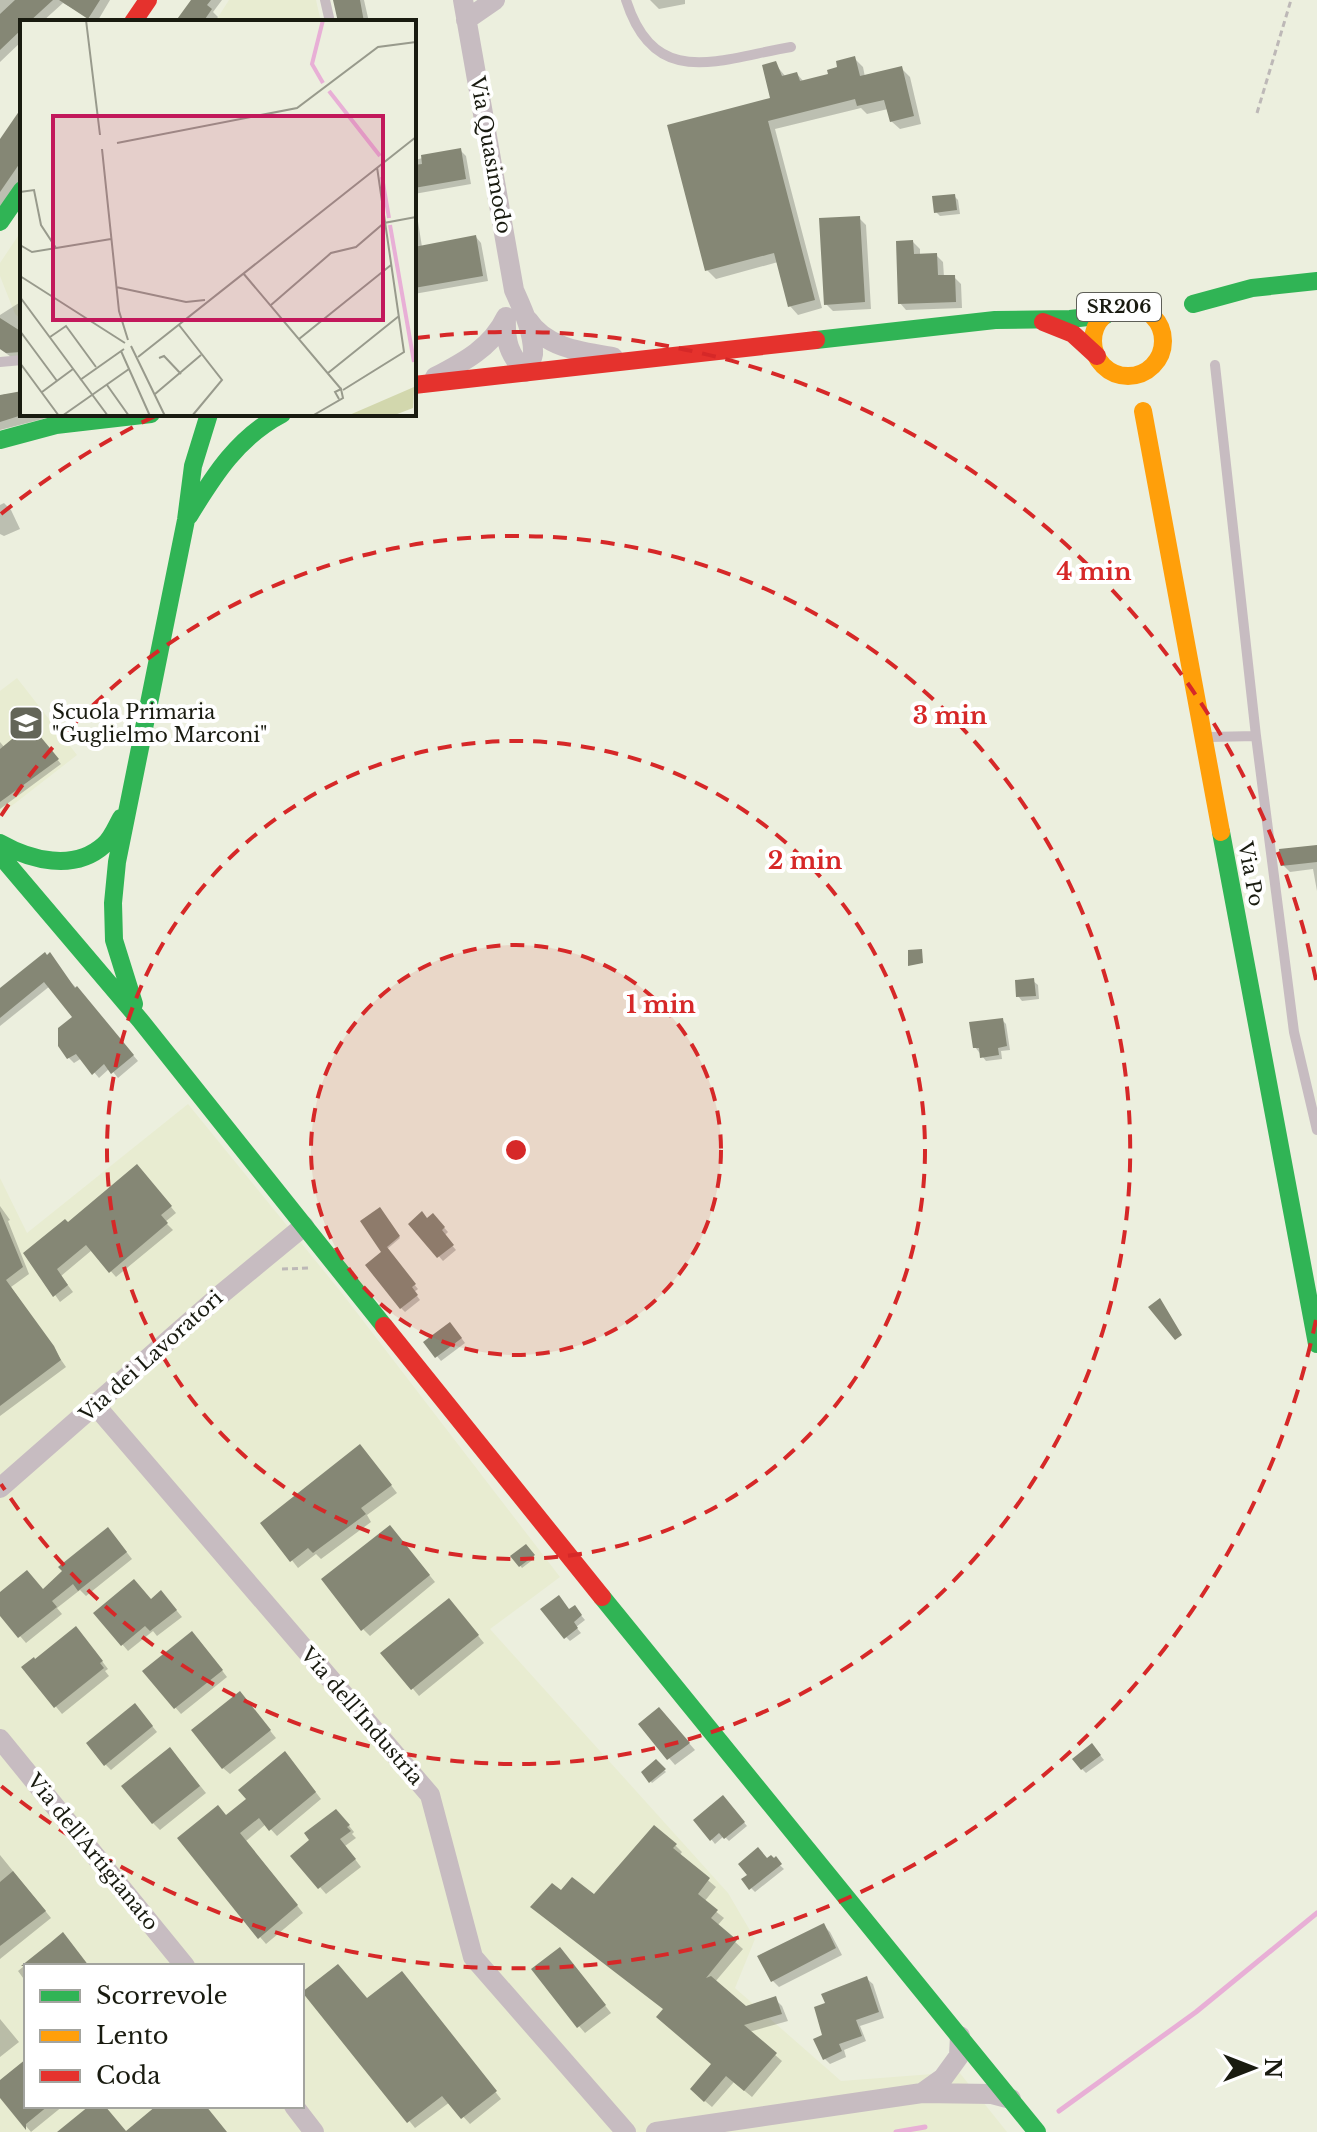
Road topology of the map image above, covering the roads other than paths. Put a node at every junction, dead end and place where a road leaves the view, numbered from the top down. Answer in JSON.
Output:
{"nodes":[{"id":1,"x":148,"y":0,"type":"edge"},
{"id":2,"x":325,"y":0,"type":"edge"},
{"id":3,"x":495,"y":0,"type":"edge"},
{"id":4,"x":626,"y":0,"type":"edge"},
{"id":5,"x":464,"y":10,"type":"edge"},
{"id":6,"x":134,"y":20,"type":"edge"},
{"id":7,"x":330,"y":20,"type":"edge"},
{"id":8,"x":791,"y":47,"type":"dead end"},
{"id":9,"x":20,"y":193,"type":"edge"},
{"id":10,"x":0,"y":222,"type":"edge"},
{"id":11,"x":1317,"y":281,"type":"edge"},
{"id":12,"x":1181,"y":306,"type":"junction"},
{"id":13,"x":1144,"y":310,"type":"junction"},
{"id":14,"x":1106,"y":315,"type":"junction"},
{"id":15,"x":515,"y":316,"type":"junction"},
{"id":16,"x":1031,"y":319,"type":"junction"},
{"id":17,"x":1160,"y":351,"type":"junction"},
{"id":18,"x":1097,"y":356,"type":"junction"},
{"id":19,"x":20,"y":360,"type":"edge"},
{"id":20,"x":632,"y":360,"type":"junction"},
{"id":21,"x":0,"y":362,"type":"edge"},
{"id":22,"x":1215,"y":365,"type":"dead end"},
{"id":23,"x":525,"y":372,"type":"junction"},
{"id":24,"x":1116,"y":373,"type":"junction"},
{"id":25,"x":417,"y":384,"type":"edge"},
{"id":26,"x":1136,"y":400,"type":"junction"},
{"id":27,"x":112,"y":416,"type":"edge"},
{"id":28,"x":208,"y":416,"type":"edge"},
{"id":29,"x":219,"y":416,"type":"edge"},
{"id":30,"x":279,"y":416,"type":"edge"},
{"id":31,"x":0,"y":440,"type":"edge"},
{"id":32,"x":216,"y":471,"type":"junction"},
{"id":33,"x":186,"y":520,"type":"junction"},
{"id":34,"x":1256,"y":736,"type":"junction"},
{"id":35,"x":1203,"y":737,"type":"junction"},
{"id":36,"x":129,"y":804,"type":"junction"},
{"id":37,"x":0,"y":843,"type":"edge"},
{"id":38,"x":0,"y":855,"type":"edge"},
{"id":39,"x":140,"y":1020,"type":"junction"},
{"id":40,"x":1317,"y":1130,"type":"edge"},
{"id":41,"x":304,"y":1226,"type":"junction"},
{"id":42,"x":1317,"y":1344,"type":"edge"},
{"id":43,"x":96,"y":1406,"type":"junction"},
{"id":44,"x":0,"y":1488,"type":"edge"},
{"id":45,"x":0,"y":1739,"type":"edge"},
{"id":46,"x":183,"y":1964,"type":"edge"},
{"id":47,"x":960,"y":2036,"type":"junction"},
{"id":48,"x":922,"y":2093,"type":"junction"},
{"id":49,"x":1011,"y":2099,"type":"junction"},
{"id":50,"x":296,"y":2108,"type":"edge"},
{"id":51,"x":314,"y":2132,"type":"edge"},
{"id":52,"x":626,"y":2132,"type":"edge"},
{"id":53,"x":656,"y":2132,"type":"edge"},
{"id":54,"x":1037,"y":2132,"type":"edge"}],
"edges":[{"from":1,"to":6,"type":"main road"},
{"from":2,"to":7,"type":"lane"},
{"from":3,"to":5,"type":"street"},
{"from":4,"to":8,"type":"lane"},
{"from":5,"to":15,"type":"street","name":"Via Quasimodo"},
{"from":9,"to":10,"type":"main road"},
{"from":11,"to":12,"type":"main road","number":"SR206"},
{"from":12,"to":13,"type":"main road","number":"SR206"},
{"from":12,"to":17,"type":"main road","number":"SR206"},
{"from":13,"to":14,"type":"main road","number":"SR206"},
{"from":13,"to":17,"type":"main road","number":"SR206"},
{"from":14,"to":16,"type":"main road"},
{"from":14,"to":18,"type":"main road","number":"SR206"},
{"from":15,"to":20,"type":"street"},
{"from":15,"to":23,"type":"street","name":"Via Quasimodo"},
{"from":15,"to":25,"type":"street","name":"Via Quasimodo"},
{"from":16,"to":18,"type":"main road"},
{"from":16,"to":20,"type":"main road"},
{"from":17,"to":24,"type":"main road"},
{"from":17,"to":26,"type":"main road","name":"Via Po"},
{"from":18,"to":24,"type":"main road"},
{"from":19,"to":21,"type":"lane"},
{"from":20,"to":23,"type":"main road"},
{"from":22,"to":34,"type":"lane"},
{"from":23,"to":25,"type":"main road"},
{"from":24,"to":26,"type":"main road","name":"Via Po"},
{"from":26,"to":35,"type":"main road","name":"Via Po"},
{"from":27,"to":31,"type":"main road"},
{"from":28,"to":33,"type":"main road"},
{"from":29,"to":32,"type":"main road"},
{"from":30,"to":32,"type":"main road"},
{"from":32,"to":33,"type":"main road"},
{"from":33,"to":36,"type":"main road"},
{"from":34,"to":35,"type":"lane"},
{"from":34,"to":40,"type":"lane"},
{"from":35,"to":42,"type":"main road","name":"Via Po"},
{"from":36,"to":37,"type":"main road"},
{"from":36,"to":39,"type":"main road"},
{"from":38,"to":39,"type":"main road"},
{"from":39,"to":41,"type":"main road"},
{"from":41,"to":43,"type":"street","name":"Via dei Lavoratori"},
{"from":41,"to":47,"type":"main road"},
{"from":43,"to":44,"type":"street","name":"Via dei Lavoratori"},
{"from":43,"to":52,"type":"street","name":"Via dell'Industria"},
{"from":45,"to":46,"type":"street","name":"Via dell'Artigianato"},
{"from":47,"to":48,"type":"street"},
{"from":47,"to":49,"type":"main road"},
{"from":48,"to":49,"type":"street"},
{"from":48,"to":53,"type":"street"},
{"from":49,"to":54,"type":"main road"},
{"from":50,"to":51,"type":"street"}]}
